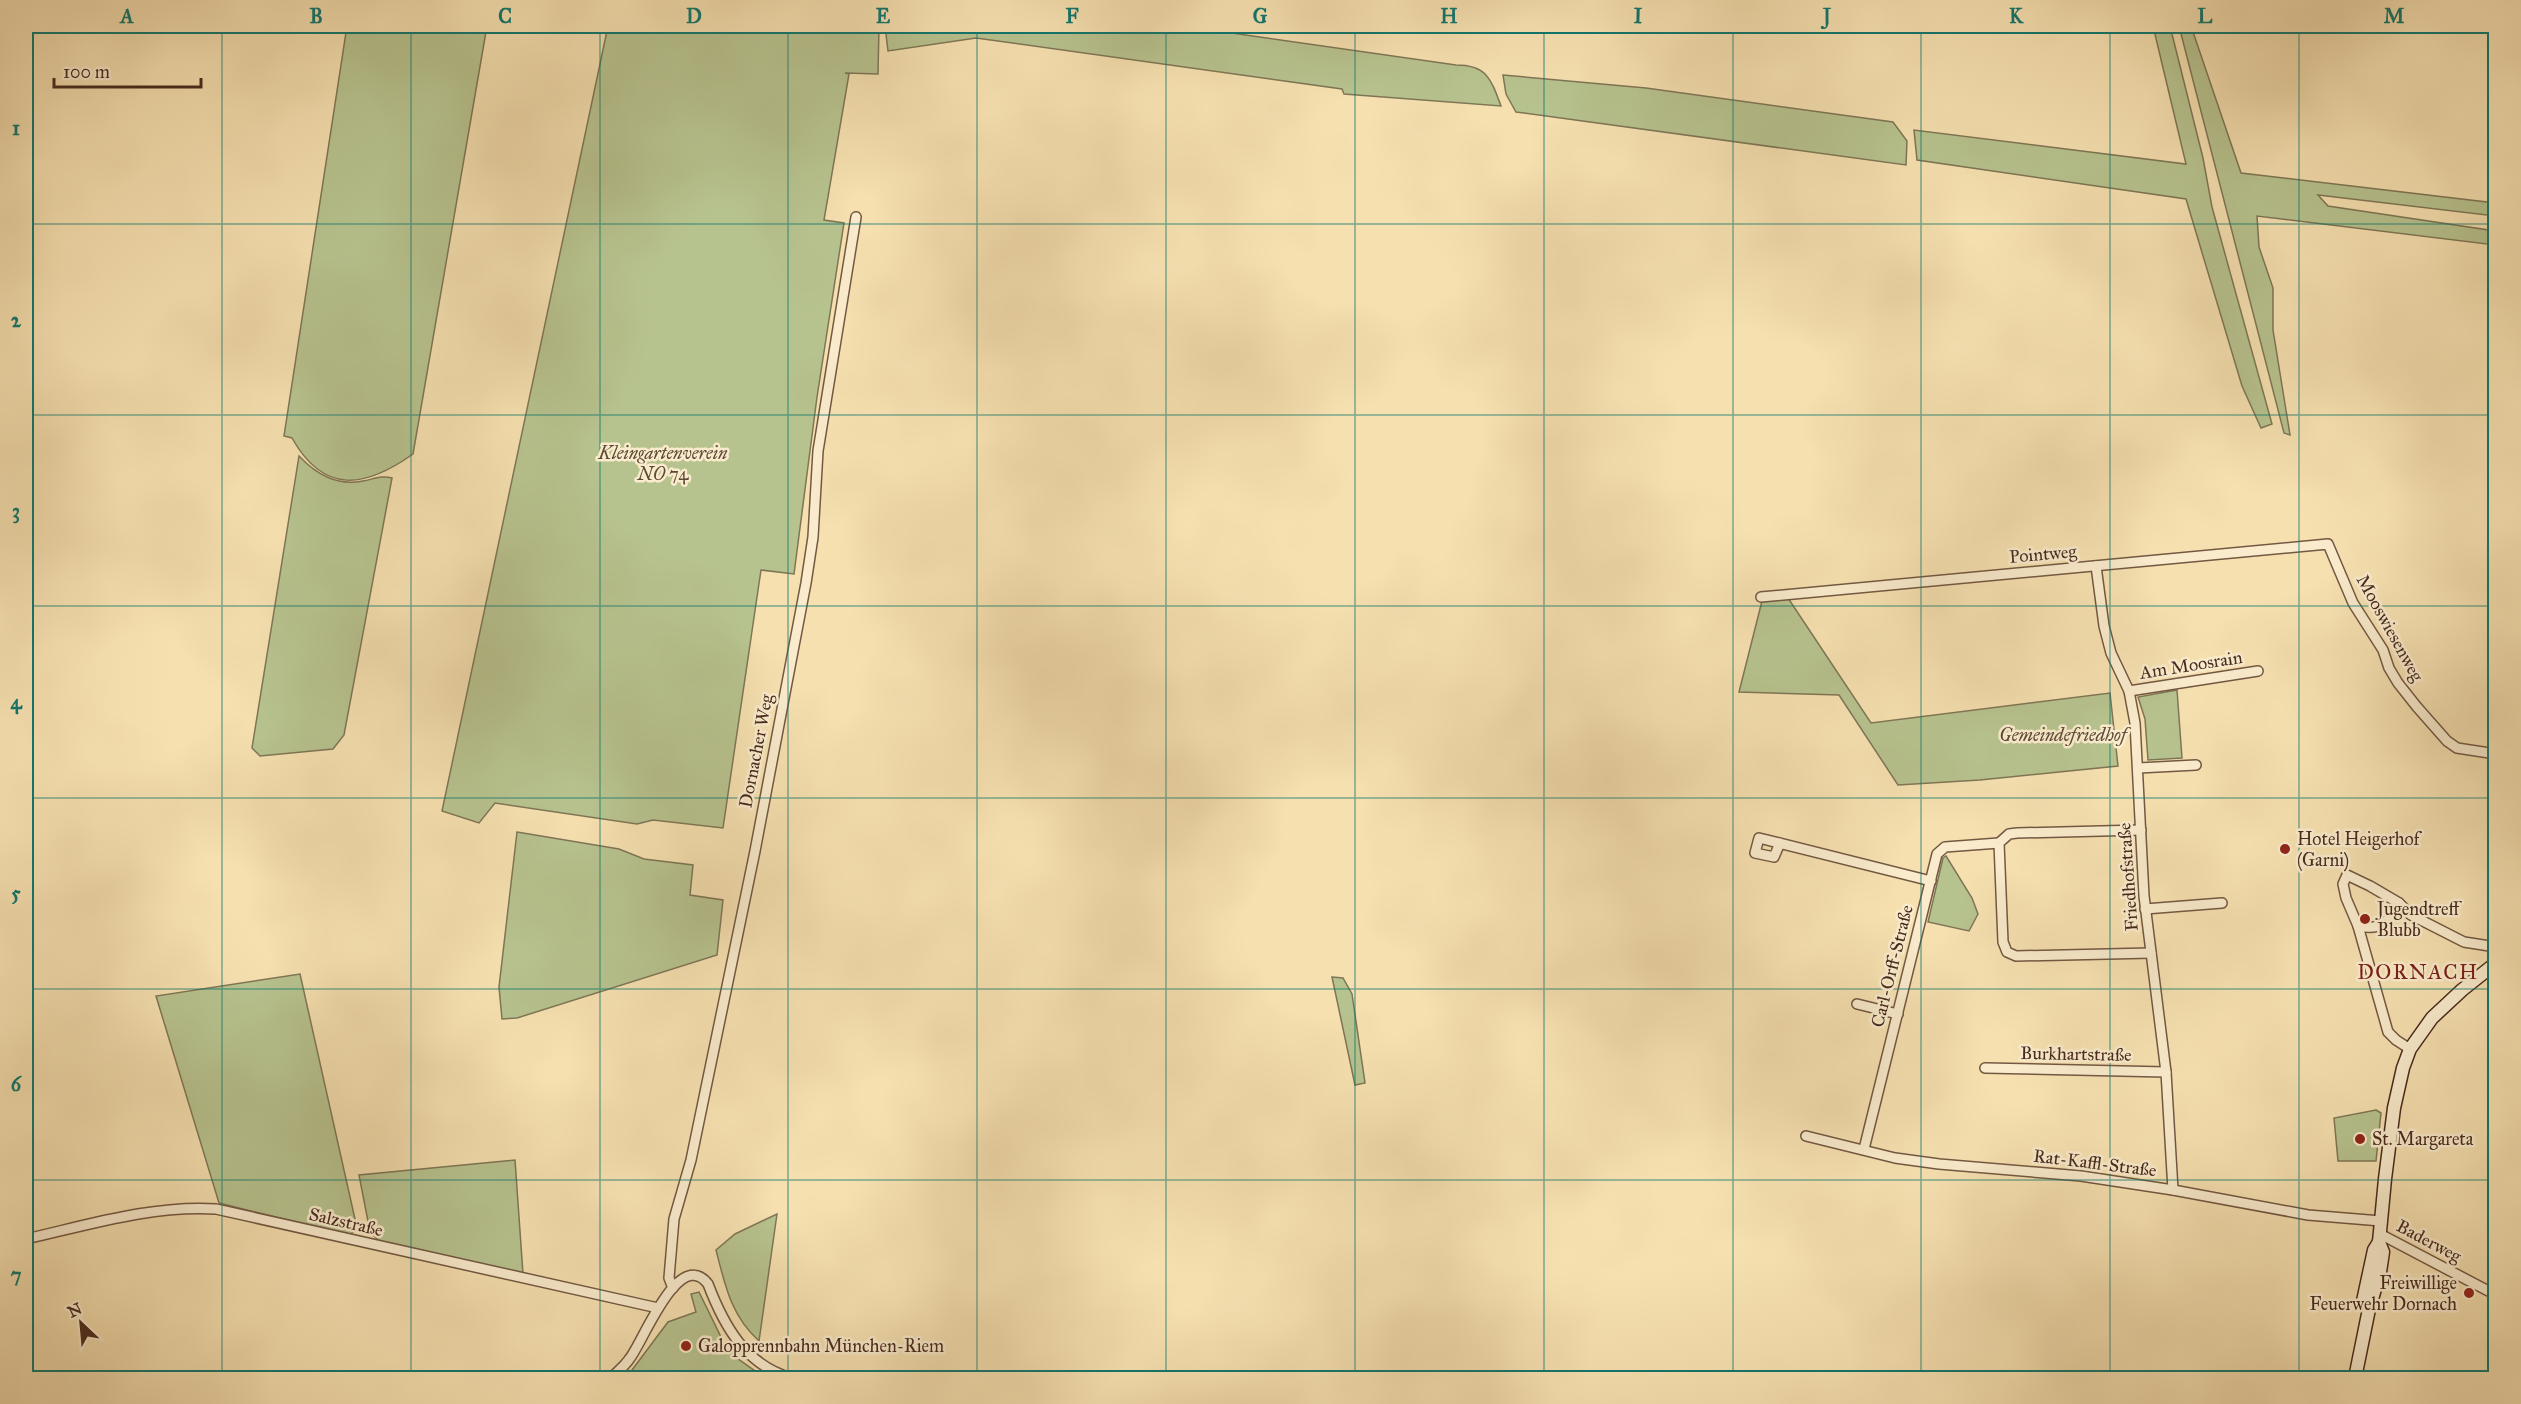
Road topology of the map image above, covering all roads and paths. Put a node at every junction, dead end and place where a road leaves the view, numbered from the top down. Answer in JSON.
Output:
{"nodes":[{"id":1,"x":856,"y":217,"type":"dead end"},
{"id":2,"x":2328,"y":544,"type":"joint"},
{"id":3,"x":2096,"y":566,"type":"junction"},
{"id":4,"x":1761,"y":597,"type":"dead end"},
{"id":5,"x":2258,"y":671,"type":"dead end"},
{"id":6,"x":2128,"y":691,"type":"junction"},
{"id":7,"x":2496,"y":754,"type":"edge"},
{"id":8,"x":2196,"y":765,"type":"dead end"},
{"id":9,"x":2138,"y":768,"type":"junction"},
{"id":10,"x":2141,"y":830,"type":"junction"},
{"id":11,"x":1780,"y":843,"type":"dead end"},
{"id":12,"x":1999,"y":843,"type":"junction"},
{"id":13,"x":1930,"y":881,"type":"junction"},
{"id":14,"x":2222,"y":903,"type":"dead end"},
{"id":15,"x":2399,"y":903,"type":"junction"},
{"id":16,"x":2145,"y":909,"type":"junction"},
{"id":17,"x":2358,"y":926,"type":"junction"},
{"id":18,"x":2496,"y":947,"type":"edge"},
{"id":19,"x":2151,"y":953,"type":"junction"},
{"id":20,"x":2496,"y":963,"type":"edge"},
{"id":21,"x":1857,"y":1004,"type":"dead end"},
{"id":22,"x":1898,"y":1014,"type":"junction"},
{"id":23,"x":2410,"y":1048,"type":"junction"},
{"id":24,"x":1985,"y":1068,"type":"dead end"},
{"id":25,"x":2166,"y":1072,"type":"junction"},
{"id":26,"x":1806,"y":1136,"type":"dead end"},
{"id":27,"x":1864,"y":1149,"type":"junction"},
{"id":28,"x":2173,"y":1190,"type":"junction"},
{"id":29,"x":2381,"y":1221,"type":"junction"},
{"id":30,"x":2379,"y":1238,"type":"junction"},
{"id":31,"x":26,"y":1239,"type":"edge"},
{"id":32,"x":673,"y":1288,"type":"junction"},
{"id":33,"x":2496,"y":1294,"type":"edge"},
{"id":34,"x":658,"y":1308,"type":"junction"},
{"id":35,"x":611,"y":1378,"type":"edge"},
{"id":36,"x":792,"y":1378,"type":"edge"},
{"id":37,"x":2347,"y":1378,"type":"edge"},
{"id":38,"x":2355,"y":1378,"type":"edge"}],
"edges":[{"from":1,"to":32,"type":"street","name":"Dornacher Weg"},
{"from":2,"to":3,"type":"street","name":"Pointweg"},
{"from":2,"to":7,"type":"street","name":"Mooswiesenweg"},
{"from":3,"to":4,"type":"street","name":"Pointweg"},
{"from":3,"to":6,"type":"street","name":"Friedhofstraße"},
{"from":5,"to":6,"type":"street","name":"Am Moosrain"},
{"from":6,"to":9,"type":"street","name":"Friedhofstraße"},
{"from":8,"to":9,"type":"street"},
{"from":9,"to":10,"type":"street","name":"Friedhofstraße"},
{"from":10,"to":12,"type":"street"},
{"from":10,"to":16,"type":"street","name":"Friedhofstraße"},
{"from":11,"to":13,"type":"street"},
{"from":12,"to":13,"type":"street","name":"Carl-Orff-Straße"},
{"from":12,"to":19,"type":"street"},
{"from":13,"to":22,"type":"street","name":"Carl-Orff-Straße"},
{"from":14,"to":16,"type":"street"},
{"from":15,"to":17,"type":"street"},
{"from":15,"to":17,"type":"street"},
{"from":15,"to":18,"type":"street"},
{"from":16,"to":19,"type":"street","name":"Friedhofstraße"},
{"from":17,"to":23,"type":"street"},
{"from":19,"to":25,"type":"street","name":"Friedhofstraße"},
{"from":20,"to":23,"type":"street"},
{"from":21,"to":22,"type":"street"},
{"from":22,"to":27,"type":"street","name":"Carl-Orff-Straße"},
{"from":23,"to":29,"type":"street"},
{"from":24,"to":25,"type":"street","name":"Burkhartstraße"},
{"from":25,"to":28,"type":"street","name":"Friedhofstraße"},
{"from":26,"to":27,"type":"street","name":"Rat-Kaffl-Straße"},
{"from":27,"to":28,"type":"street","name":"Rat-Kaffl-Straße"},
{"from":28,"to":29,"type":"street","name":"Rat-Kaffl-Straße"},
{"from":29,"to":30,"type":"street"},
{"from":30,"to":33,"type":"street","name":"Baderweg"},
{"from":30,"to":37,"type":"street"},
{"from":30,"to":38,"type":"street"},
{"from":31,"to":34,"type":"street","name":"Salzstraße"},
{"from":32,"to":34,"type":"street"},
{"from":32,"to":36,"type":"street"},
{"from":34,"to":35,"type":"street"}]}
